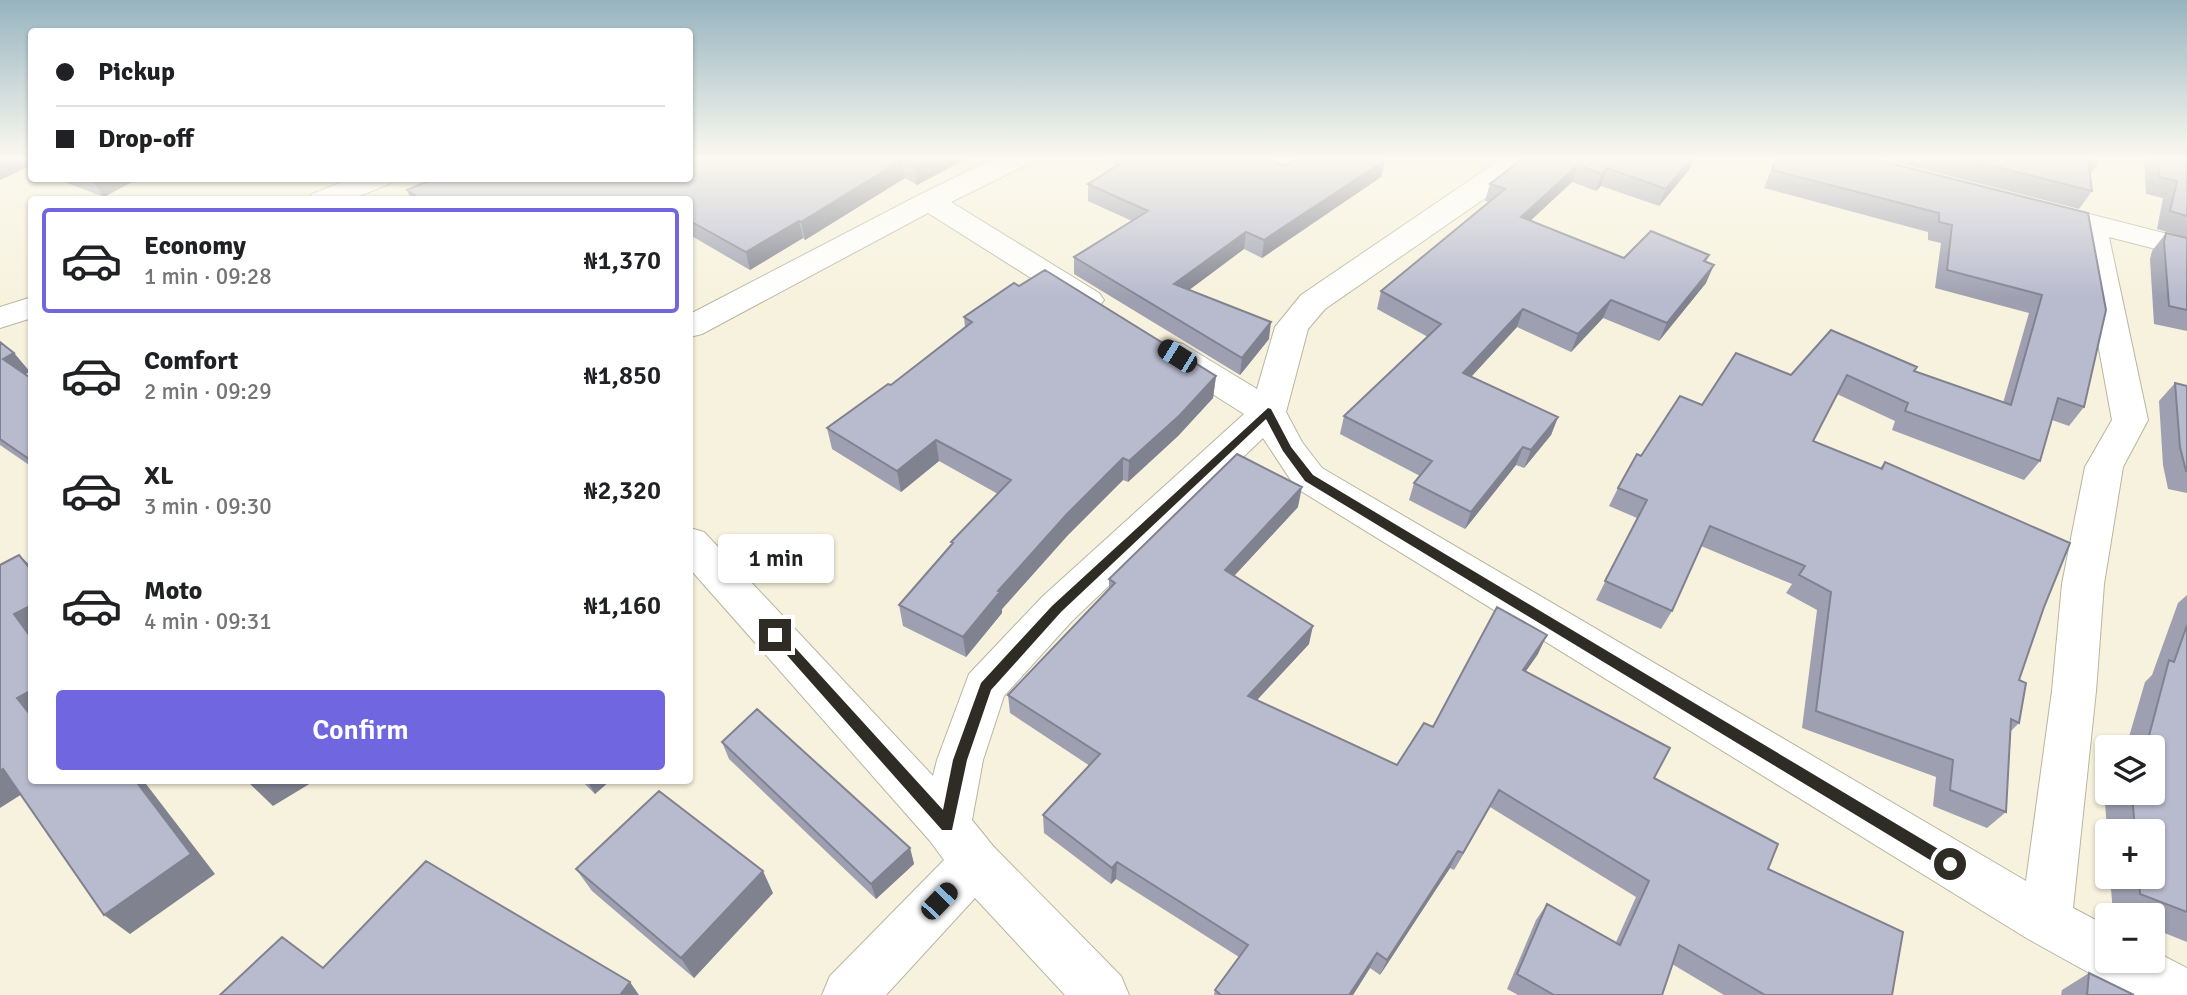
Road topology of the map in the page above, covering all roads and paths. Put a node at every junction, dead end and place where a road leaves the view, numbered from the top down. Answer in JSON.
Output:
{"nodes":[{"id":1,"x":921,"y":205,"type":"edge"},
{"id":2,"x":936,"y":205,"type":"edge"},
{"id":3,"x":1455,"y":205,"type":"edge"},
{"id":4,"x":2038,"y":210,"type":"edge"},
{"id":5,"x":2091,"y":224,"type":"junction"},
{"id":6,"x":2187,"y":248,"type":"edge"},
{"id":7,"x":28,"y":308,"type":"edge"},
{"id":8,"x":0,"y":318,"type":"edge"},
{"id":9,"x":693,"y":325,"type":"edge"},
{"id":10,"x":1268,"y":412,"type":"junction"},
{"id":11,"x":693,"y":546,"type":"edge"},
{"id":12,"x":961,"y":844,"type":"junction"},
{"id":13,"x":2046,"y":921,"type":"junction"},
{"id":14,"x":2095,"y":948,"type":"edge"},
{"id":15,"x":2142,"y":973,"type":"edge"},
{"id":16,"x":849,"y":995,"type":"edge"},
{"id":17,"x":1102,"y":995,"type":"edge"},
{"id":18,"x":2183,"y":995,"type":"edge"}],
"edges":[{"from":1,"to":9,"type":"street"},
{"from":2,"to":10,"type":"street"},
{"from":3,"to":10,"type":"street"},
{"from":4,"to":5,"type":"street"},
{"from":5,"to":6,"type":"street"},
{"from":5,"to":13,"type":"street"},
{"from":7,"to":8,"type":"street"},
{"from":10,"to":12,"type":"street"},
{"from":10,"to":13,"type":"street"},
{"from":11,"to":12,"type":"street"},
{"from":12,"to":16,"type":"street"},
{"from":12,"to":17,"type":"street"},
{"from":13,"to":14,"type":"street"},
{"from":15,"to":18,"type":"street"}]}
